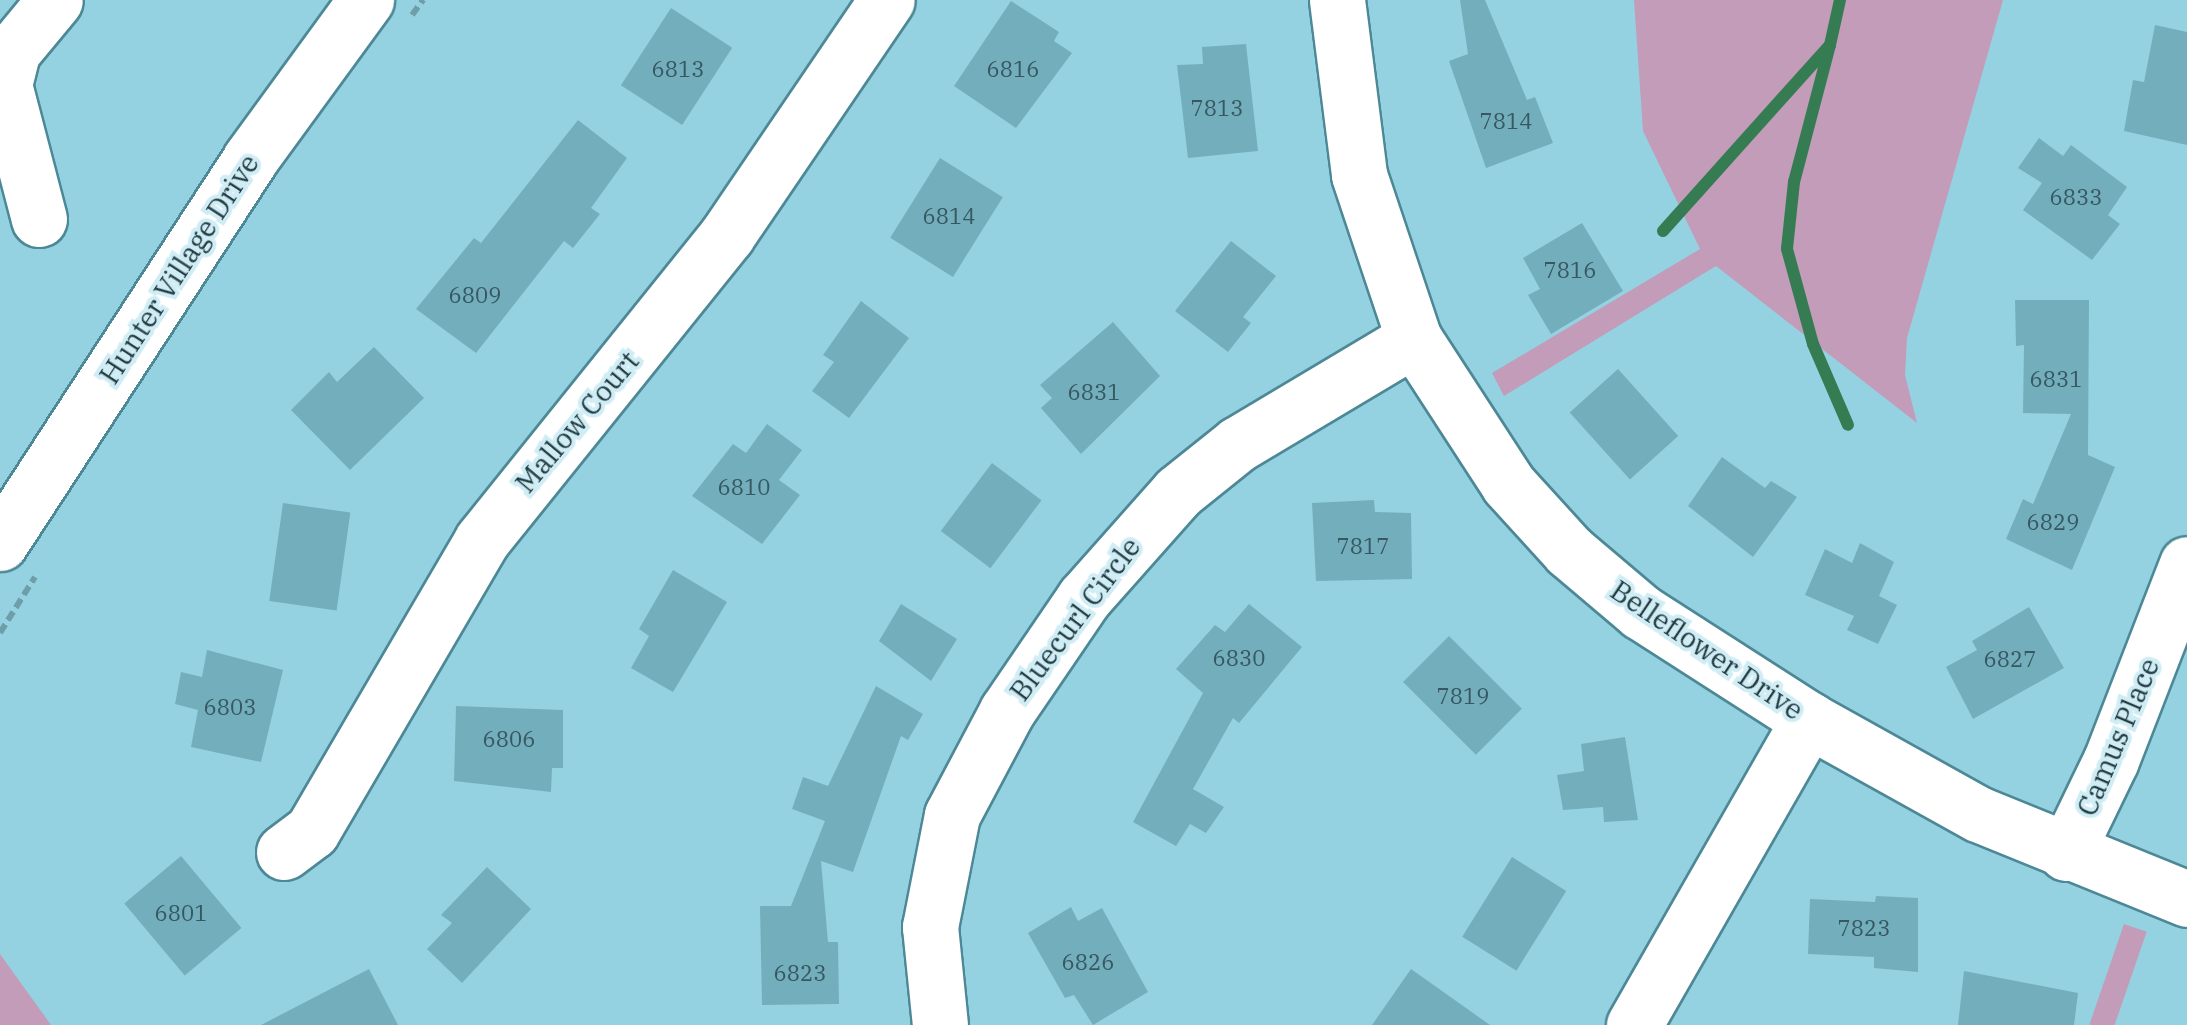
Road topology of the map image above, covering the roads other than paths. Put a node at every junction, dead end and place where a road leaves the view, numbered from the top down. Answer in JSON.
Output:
{"nodes":[{"id":1,"x":55,"y":0,"type":"edge"},
{"id":2,"x":366,"y":0,"type":"edge"},
{"id":3,"x":887,"y":0,"type":"edge"},
{"id":4,"x":1338,"y":0,"type":"edge"},
{"id":5,"x":38,"y":219,"type":"dead end"},
{"id":6,"x":1414,"y":339,"type":"junction"},
{"id":7,"x":0,"y":543,"type":"edge"},
{"id":8,"x":2187,"y":564,"type":"edge"},
{"id":9,"x":1809,"y":720,"type":"junction"},
{"id":10,"x":284,"y":852,"type":"dead end"},
{"id":11,"x":2066,"y":853,"type":"junction"},
{"id":12,"x":2187,"y":899,"type":"edge"},
{"id":13,"x":940,"y":1025,"type":"edge"},
{"id":14,"x":1634,"y":1025,"type":"edge"}],
"edges":[{"from":1,"to":5,"type":"street"},
{"from":2,"to":7,"type":"street","name":"Hunter Village Drive"},
{"from":3,"to":10,"type":"street","name":"Mallow Court"},
{"from":4,"to":6,"type":"street","name":"Belleflower Drive"},
{"from":6,"to":9,"type":"street","name":"Belleflower Drive"},
{"from":6,"to":13,"type":"street","name":"Bluecurl Circle"},
{"from":8,"to":11,"type":"street","name":"Camus Place"},
{"from":9,"to":11,"type":"street","name":"Belleflower Drive"},
{"from":9,"to":14,"type":"street"},
{"from":11,"to":12,"type":"street","name":"Belleflower Drive"}]}
